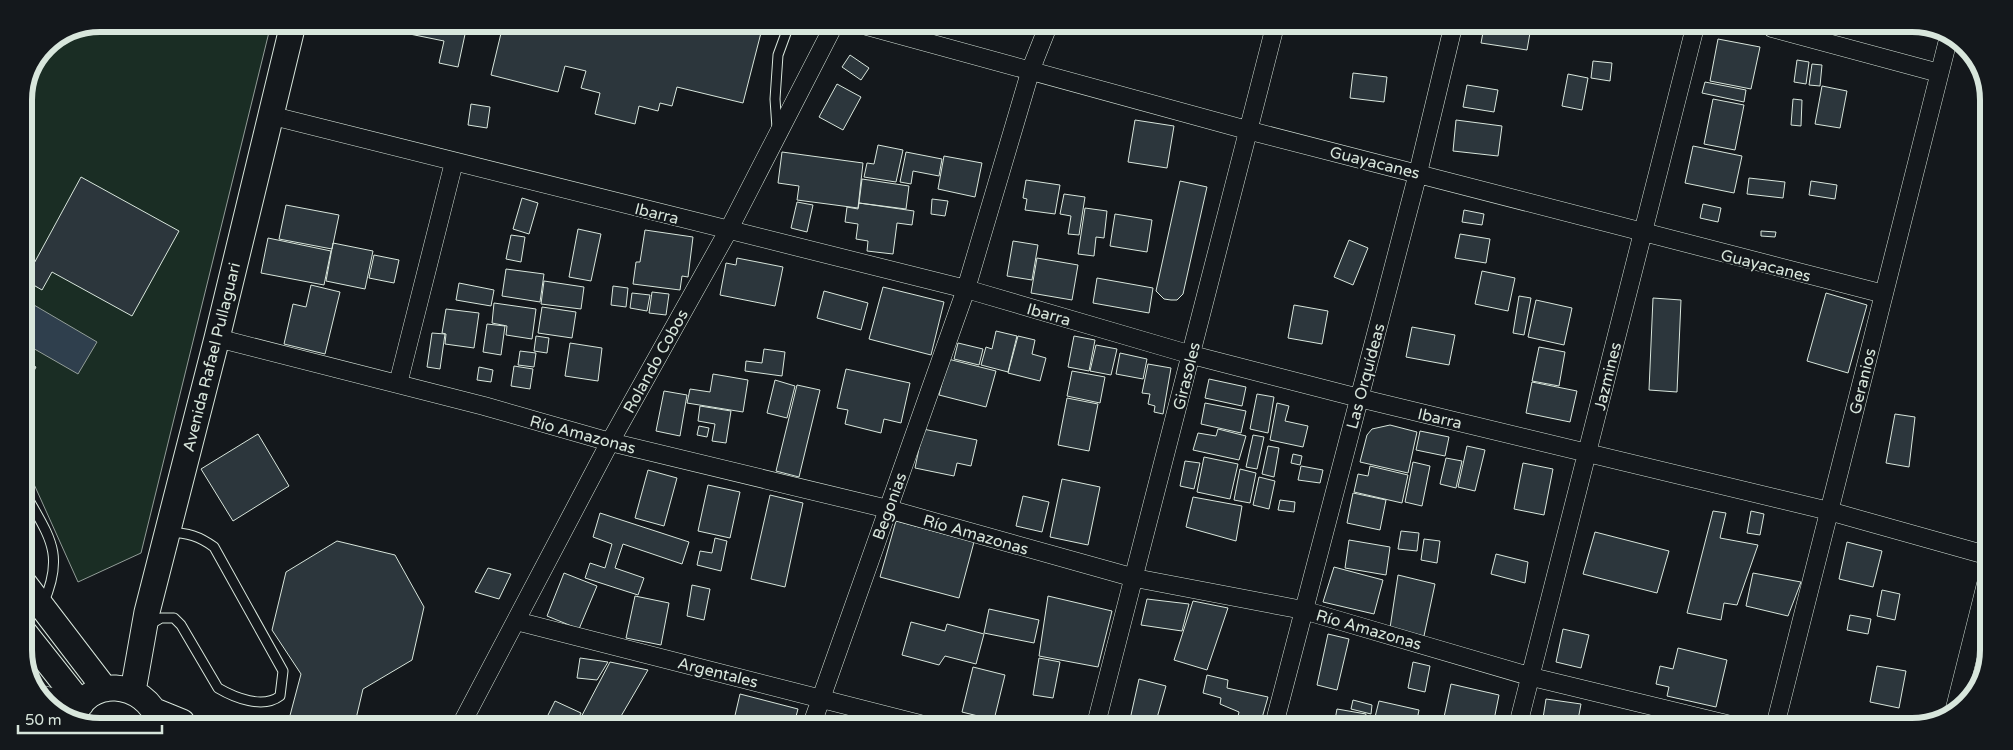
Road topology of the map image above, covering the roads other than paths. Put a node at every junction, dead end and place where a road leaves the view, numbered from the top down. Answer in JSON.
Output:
{"nodes":[{"id":1,"x":291,"y":33,"type":"edge"},
{"id":2,"x":786,"y":33,"type":"edge"},
{"id":3,"x":830,"y":33,"type":"edge"},
{"id":4,"x":894,"y":33,"type":"edge"},
{"id":5,"x":1045,"y":33,"type":"edge"},
{"id":6,"x":1273,"y":33,"type":"edge"},
{"id":7,"x":1452,"y":33,"type":"edge"},
{"id":8,"x":1693,"y":33,"type":"edge"},
{"id":9,"x":1791,"y":33,"type":"edge"},
{"id":10,"x":1947,"y":43,"type":"edge"},
{"id":11,"x":1031,"y":69,"type":"junction"},
{"id":12,"x":1939,"y":73,"type":"junction"},
{"id":13,"x":270,"y":115,"type":"junction"},
{"id":14,"x":1247,"y":130,"type":"junction"},
{"id":15,"x":778,"y":137,"type":"junction"},
{"id":16,"x":454,"y":162,"type":"junction"},
{"id":17,"x":1418,"y":173,"type":"junction"},
{"id":18,"x":728,"y":231,"type":"junction"},
{"id":19,"x":1642,"y":233,"type":"junction"},
{"id":20,"x":966,"y":289,"type":"junction"},
{"id":21,"x":1884,"y":294,"type":"junction"},
{"id":22,"x":217,"y":338,"type":"junction"},
{"id":23,"x":1192,"y":356,"type":"junction"},
{"id":24,"x":398,"y":384,"type":"junction"},
{"id":25,"x":1359,"y":398,"type":"junction"},
{"id":26,"x":610,"y":442,"type":"junction"},
{"id":27,"x":1588,"y":453,"type":"junction"},
{"id":28,"x":33,"y":508,"type":"edge"},
{"id":29,"x":888,"y":509,"type":"junction"},
{"id":30,"x":1829,"y":511,"type":"junction"},
{"id":31,"x":167,"y":532,"type":"junction"},
{"id":32,"x":1980,"y":553,"type":"edge"},
{"id":33,"x":1135,"y":578,"type":"junction"},
{"id":34,"x":33,"y":594,"type":"edge"},
{"id":35,"x":42,"y":606,"type":"junction"},
{"id":36,"x":1980,"y":608,"type":"edge"},
{"id":37,"x":1303,"y":610,"type":"junction"},
{"id":38,"x":516,"y":620,"type":"junction"},
{"id":39,"x":144,"y":627,"type":"junction"},
{"id":40,"x":33,"y":646,"type":"edge"},
{"id":41,"x":1532,"y":677,"type":"junction"},
{"id":42,"x":105,"y":689,"type":"junction"},
{"id":43,"x":133,"y":691,"type":"junction"},
{"id":44,"x":820,"y":698,"type":"junction"},
{"id":45,"x":1957,"y":700,"type":"edge"},
{"id":46,"x":62,"y":705,"type":"edge"},
{"id":47,"x":77,"y":712,"type":"edge"},
{"id":48,"x":157,"y":716,"type":"edge"},
{"id":49,"x":465,"y":718,"type":"edge"},
{"id":50,"x":814,"y":718,"type":"edge"},
{"id":51,"x":897,"y":718,"type":"edge"},
{"id":52,"x":1098,"y":718,"type":"edge"},
{"id":53,"x":1276,"y":718,"type":"edge"},
{"id":54,"x":1520,"y":718,"type":"edge"},
{"id":55,"x":1702,"y":718,"type":"edge"},
{"id":56,"x":1777,"y":718,"type":"edge"}],
"edges":[{"from":1,"to":13,"type":"street","name":"Avenida Rafael Pullaguari"},
{"from":2,"to":15,"type":"lane"},
{"from":3,"to":15,"type":"street","name":"Rolando Cobos"},
{"from":4,"to":11,"type":"street","name":"Guayacanes"},
{"from":5,"to":11,"type":"street"},
{"from":6,"to":14,"type":"street","name":"Girasoles"},
{"from":7,"to":17,"type":"street","name":"Las Orquídeas"},
{"from":8,"to":19,"type":"street","name":"Jazmines"},
{"from":9,"to":12,"type":"street"},
{"from":10,"to":12,"type":"street","name":"Geranios"},
{"from":11,"to":14,"type":"street","name":"Guayacanes"},
{"from":11,"to":20,"type":"street","name":"Begonias"},
{"from":12,"to":21,"type":"street","name":"Geranios"},
{"from":13,"to":16,"type":"street","name":"Ibarra"},
{"from":13,"to":22,"type":"street","name":"Avenida Rafael Pullaguari"},
{"from":14,"to":17,"type":"street","name":"Guayacanes"},
{"from":14,"to":23,"type":"street","name":"Girasoles"},
{"from":15,"to":18,"type":"street","name":"Rolando Cobos"},
{"from":16,"to":18,"type":"street","name":"Ibarra"},
{"from":16,"to":24,"type":"street"},
{"from":17,"to":19,"type":"street","name":"Guayacanes"},
{"from":17,"to":25,"type":"street","name":"Las Orquídeas"},
{"from":18,"to":20,"type":"street","name":"Ibarra"},
{"from":18,"to":26,"type":"street","name":"Rolando Cobos"},
{"from":19,"to":21,"type":"street","name":"Guayacanes"},
{"from":19,"to":27,"type":"street","name":"Jazmines"},
{"from":20,"to":23,"type":"street","name":"Ibarra"},
{"from":20,"to":29,"type":"street","name":"Begonias"},
{"from":21,"to":30,"type":"street","name":"Geranios"},
{"from":22,"to":24,"type":"street","name":"Río Amazonas"},
{"from":22,"to":31,"type":"street","name":"Avenida Rafael Pullaguari"},
{"from":23,"to":25,"type":"street","name":"Ibarra"},
{"from":23,"to":33,"type":"street","name":"Girasoles"},
{"from":24,"to":26,"type":"street","name":"Río Amazonas"},
{"from":25,"to":27,"type":"street","name":"Ibarra"},
{"from":25,"to":37,"type":"street","name":"Las Orquídeas"},
{"from":26,"to":29,"type":"street","name":"Río Amazonas"},
{"from":26,"to":38,"type":"street","name":"Rolando Cobos"},
{"from":27,"to":30,"type":"street","name":"Ibarra"},
{"from":27,"to":41,"type":"street","name":"Jazmines"},
{"from":28,"to":35,"type":"lane"},
{"from":29,"to":33,"type":"street","name":"Río Amazonas"},
{"from":29,"to":44,"type":"street","name":"Begonias"},
{"from":30,"to":32,"type":"street","name":"Ibarra"},
{"from":30,"to":56,"type":"street","name":"Geranios"},
{"from":31,"to":39,"type":"street","name":"Avenida Rafael Pullaguari"},
{"from":31,"to":39,"type":"lane"},
{"from":33,"to":37,"type":"street","name":"Río Amazonas"},
{"from":33,"to":52,"type":"street","name":"Girasoles"},
{"from":34,"to":35,"type":"street"},
{"from":35,"to":42,"type":"street"},
{"from":36,"to":45,"type":"street"},
{"from":37,"to":41,"type":"street","name":"Río Amazonas"},
{"from":37,"to":53,"type":"street","name":"Las Orquídeas"},
{"from":38,"to":44,"type":"street","name":"Argentales"},
{"from":38,"to":49,"type":"street","name":"Rolando Cobos"},
{"from":39,"to":43,"type":"street","name":"Avenida Rafael Pullaguari"},
{"from":40,"to":47,"type":"street"},
{"from":41,"to":54,"type":"street","name":"Jazmines"},
{"from":41,"to":55,"type":"street","name":"Río Amazonas"},
{"from":42,"to":43,"type":"street"},
{"from":42,"to":47,"type":"street"},
{"from":43,"to":48,"type":"street"},
{"from":44,"to":50,"type":"street","name":"Begonias"},
{"from":44,"to":51,"type":"street","name":"Argentales"},
{"from":46,"to":47,"type":"street"}]}
